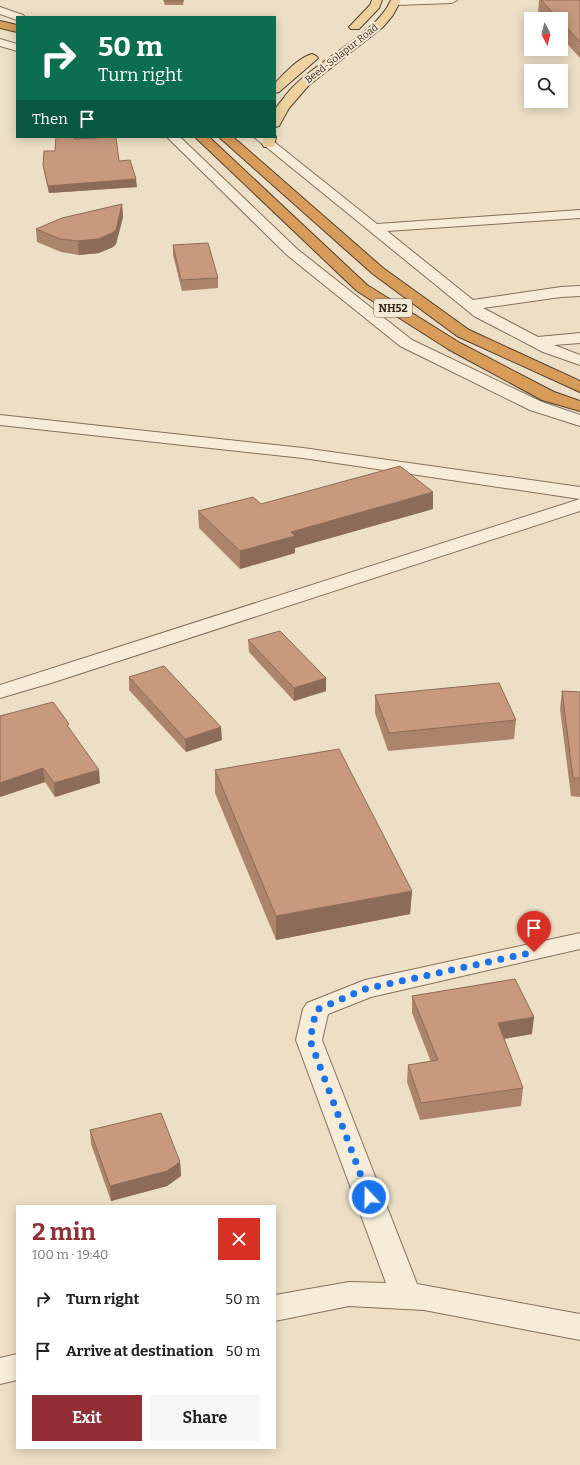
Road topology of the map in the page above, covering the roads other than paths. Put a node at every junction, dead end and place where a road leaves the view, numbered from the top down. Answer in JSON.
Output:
{"nodes":[{"id":1,"x":377,"y":0,"type":"edge"},
{"id":2,"x":452,"y":0,"type":"edge"},
{"id":3,"x":396,"y":1,"type":"edge"},
{"id":4,"x":0,"y":10,"type":"edge"},
{"id":5,"x":16,"y":16,"type":"edge"},
{"id":6,"x":0,"y":24,"type":"edge"},
{"id":7,"x":16,"y":29,"type":"edge"},
{"id":8,"x":0,"y":33,"type":"edge"},
{"id":9,"x":348,"y":33,"type":"dead end"},
{"id":10,"x":16,"y":38,"type":"edge"},
{"id":11,"x":0,"y":42,"type":"edge"},
{"id":12,"x":16,"y":48,"type":"edge"},
{"id":13,"x":323,"y":50,"type":"dead end"},
{"id":14,"x":276,"y":87,"type":"edge"},
{"id":15,"x":299,"y":87,"type":"junction"},
{"id":16,"x":276,"y":121,"type":"edge"},
{"id":17,"x":174,"y":138,"type":"edge"},
{"id":18,"x":201,"y":138,"type":"edge"},
{"id":19,"x":226,"y":138,"type":"edge"},
{"id":20,"x":266,"y":139,"type":"edge"},
{"id":21,"x":580,"y":214,"type":"edge"},
{"id":22,"x":374,"y":228,"type":"junction"},
{"id":23,"x":580,"y":291,"type":"edge"},
{"id":24,"x":470,"y":304,"type":"junction"},
{"id":25,"x":580,"y":338,"type":"edge"},
{"id":26,"x":535,"y":342,"type":"junction"},
{"id":27,"x":580,"y":360,"type":"edge"},
{"id":28,"x":580,"y":387,"type":"edge"},
{"id":29,"x":580,"y":406,"type":"edge"},
{"id":30,"x":0,"y":420,"type":"edge"},
{"id":31,"x":580,"y":421,"type":"edge"},
{"id":32,"x":580,"y":493,"type":"edge"},
{"id":33,"x":580,"y":505,"type":"edge"},
{"id":34,"x":0,"y":692,"type":"edge"},
{"id":35,"x":580,"y":941,"type":"edge"},
{"id":36,"x":407,"y":1296,"type":"junction"},
{"id":37,"x":276,"y":1308,"type":"edge"},
{"id":38,"x":580,"y":1327,"type":"edge"},
{"id":39,"x":16,"y":1367,"type":"edge"},
{"id":40,"x":0,"y":1371,"type":"edge"}],
"edges":[{"from":1,"to":9,"type":"main road","name":"Beed-Solapur Road"},
{"from":2,"to":3,"type":"street"},
{"from":3,"to":15,"type":"main road","name":"Beed-Solapur Road"},
{"from":4,"to":5,"type":"street"},
{"from":6,"to":7,"type":"highway"},
{"from":8,"to":10,"type":"highway"},
{"from":11,"to":12,"type":"street"},
{"from":13,"to":14,"type":"main road","name":"Beed-Solapur Road"},
{"from":14,"to":15,"type":"main road","name":"Beed-Solapur Road"},
{"from":15,"to":16,"type":"main road","name":"Beed-Solapur Road"},
{"from":17,"to":31,"type":"street"},
{"from":18,"to":29,"type":"highway","number":"NH52"},
{"from":19,"to":28,"type":"highway","number":"NH52"},
{"from":20,"to":22,"type":"street"},
{"from":21,"to":22,"type":"street"},
{"from":22,"to":24,"type":"street"},
{"from":23,"to":24,"type":"street"},
{"from":24,"to":26,"type":"street"},
{"from":25,"to":26,"type":"street"},
{"from":26,"to":27,"type":"street"},
{"from":30,"to":32,"type":"street"},
{"from":33,"to":34,"type":"street"},
{"from":35,"to":36,"type":"street"},
{"from":36,"to":37,"type":"street"},
{"from":36,"to":38,"type":"street"},
{"from":39,"to":40,"type":"street"}]}
